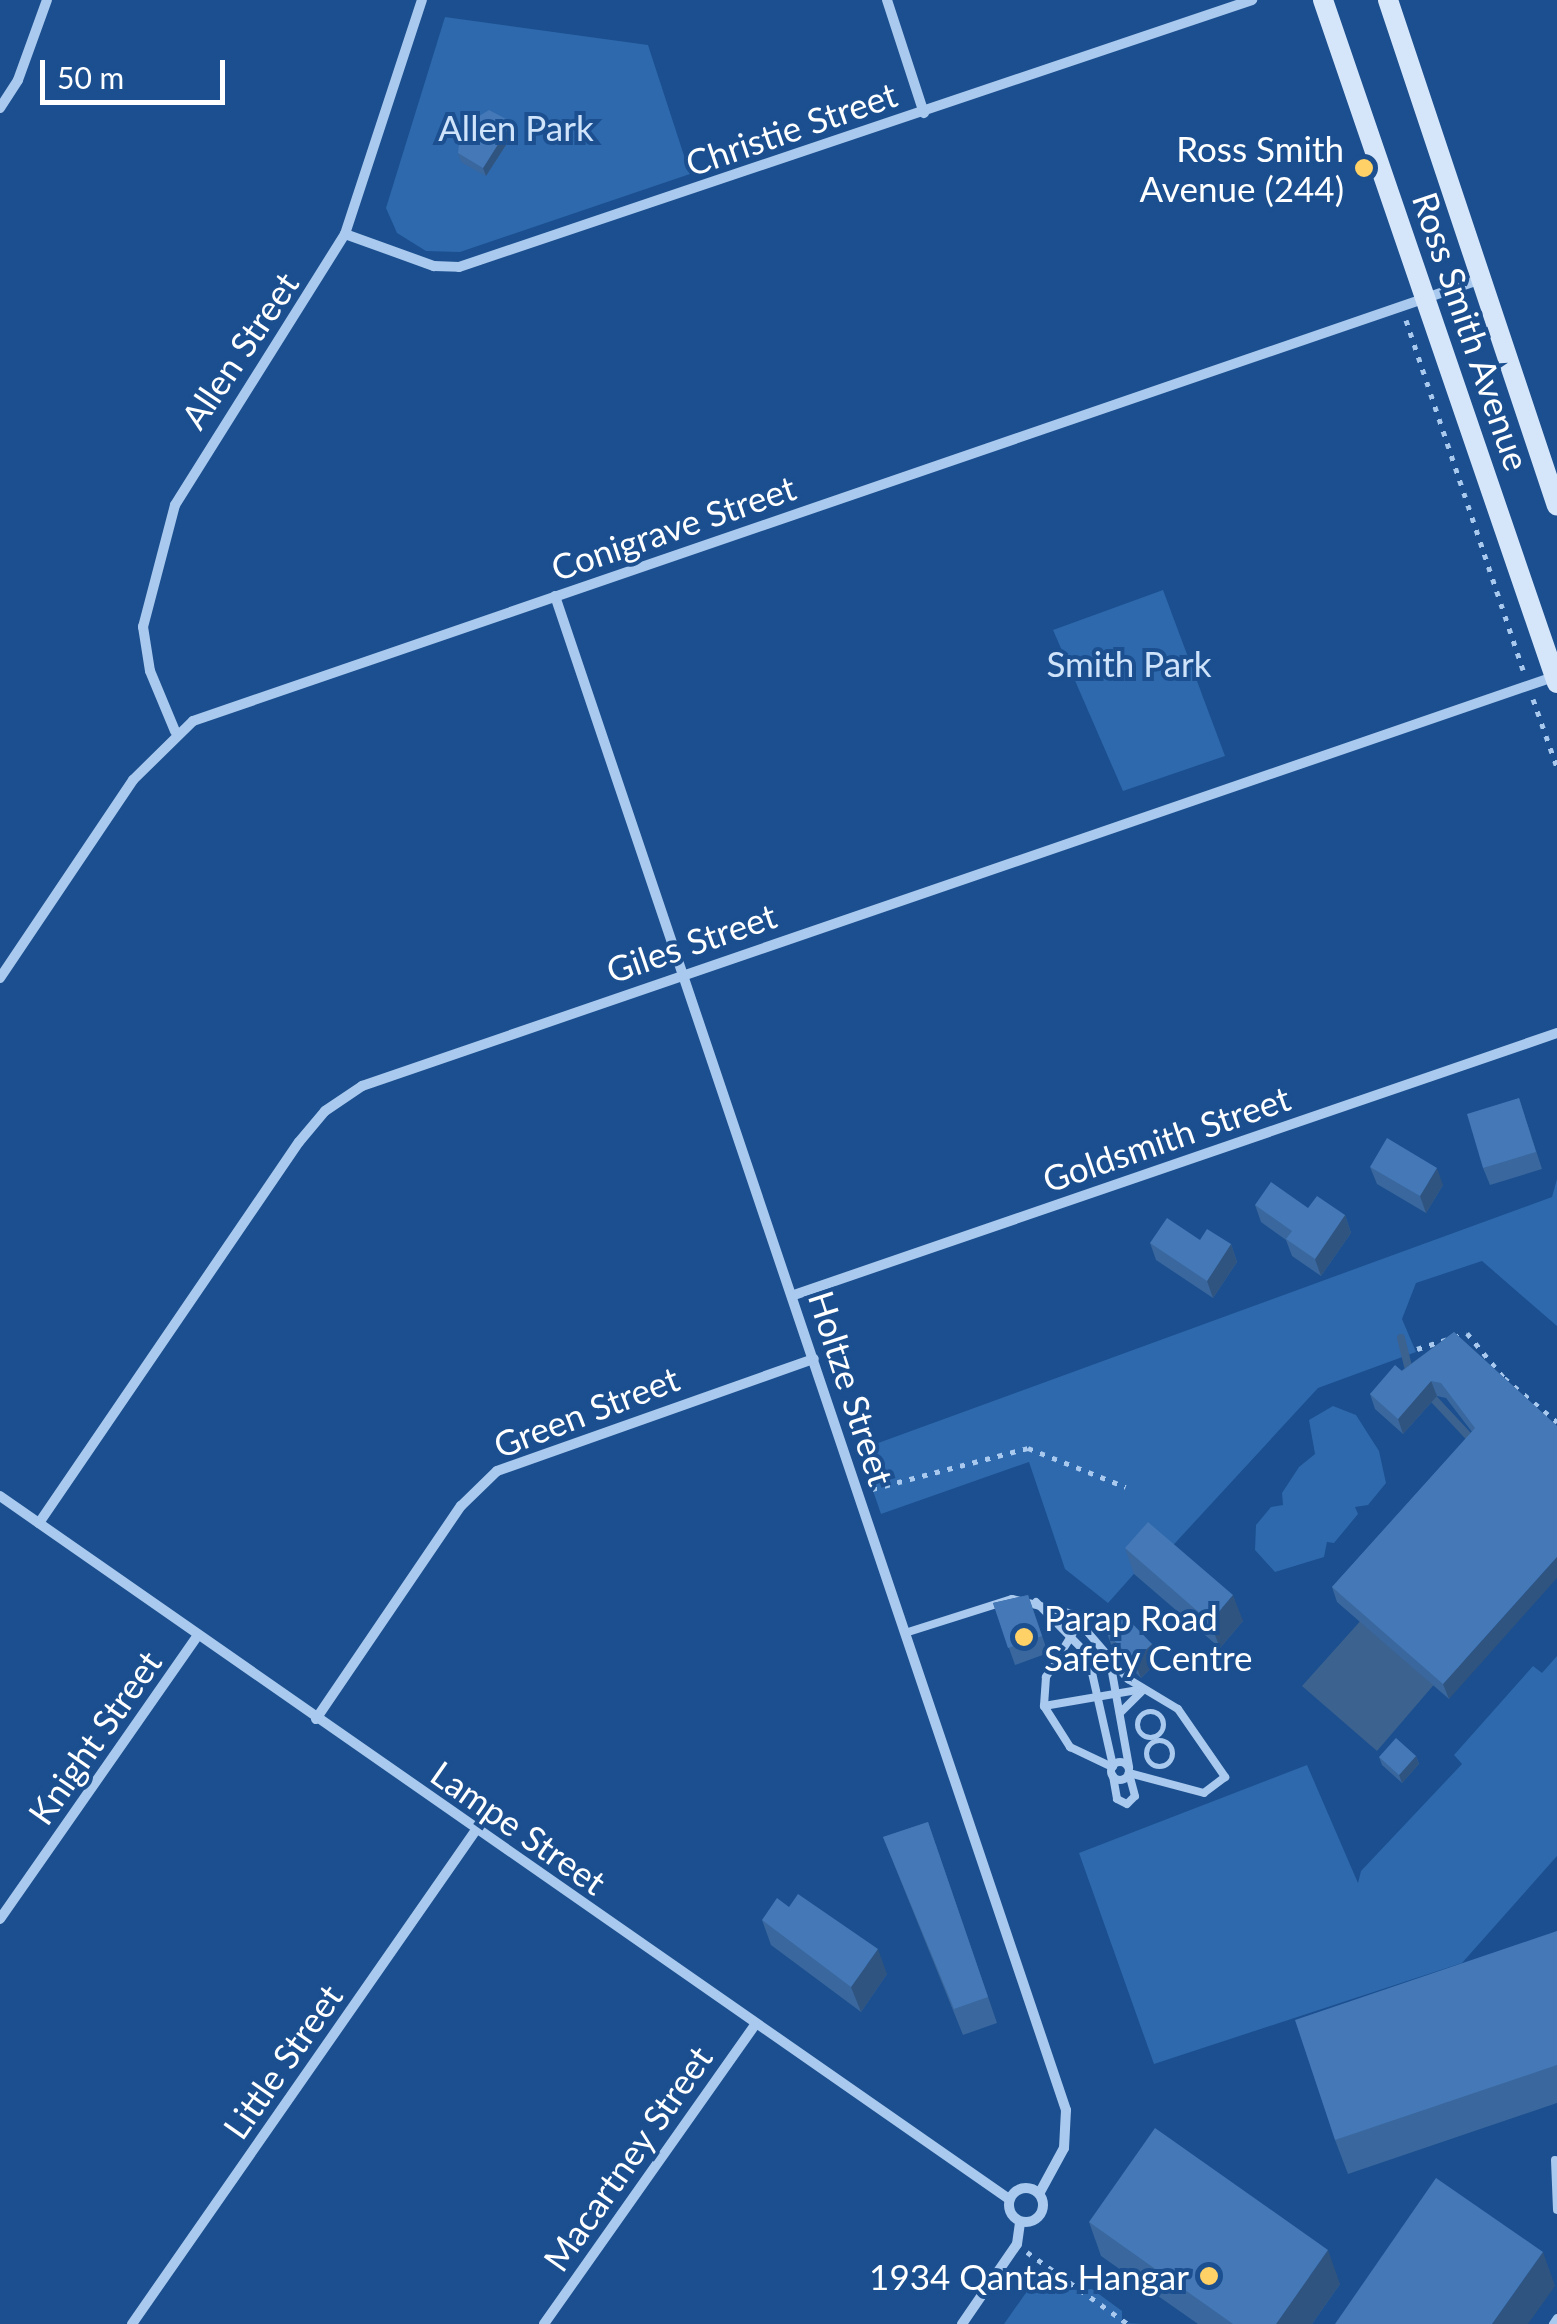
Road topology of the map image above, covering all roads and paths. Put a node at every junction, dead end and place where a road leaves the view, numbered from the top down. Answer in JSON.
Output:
{"nodes":[{"id":1,"x":47,"y":0,"type":"edge"},
{"id":2,"x":422,"y":0,"type":"edge"},
{"id":3,"x":888,"y":0,"type":"edge"},
{"id":4,"x":1252,"y":0,"type":"edge"},
{"id":5,"x":1324,"y":0,"type":"edge"},
{"id":6,"x":1388,"y":0,"type":"edge"},
{"id":7,"x":0,"y":108,"type":"edge"},
{"id":8,"x":924,"y":112,"type":"junction"},
{"id":9,"x":344,"y":234,"type":"junction"},
{"id":10,"x":1478,"y":280,"type":"junction"},
{"id":11,"x":1426,"y":298,"type":"junction"},
{"id":12,"x":1402,"y":308,"type":"junction"},
{"id":13,"x":1557,"y":506,"type":"edge"},
{"id":14,"x":555,"y":596,"type":"junction"},
{"id":15,"x":1550,"y":637,"type":"edge"},
{"id":16,"x":1556,"y":679,"type":"edge"},
{"id":17,"x":1528,"y":686,"type":"junction"},
{"id":18,"x":175,"y":731,"type":"junction"},
{"id":19,"x":1557,"y":767,"type":"edge"},
{"id":20,"x":683,"y":974,"type":"junction"},
{"id":21,"x":1,"y":976,"type":"edge"},
{"id":22,"x":1557,"y":1032,"type":"edge"},
{"id":23,"x":794,"y":1295,"type":"junction"},
{"id":24,"x":1417,"y":1349,"type":"dead end"},
{"id":25,"x":814,"y":1359,"type":"junction"},
{"id":26,"x":1557,"y":1422,"type":"edge"},
{"id":27,"x":1126,"y":1487,"type":"dead end"},
{"id":28,"x":858,"y":1494,"type":"junction"},
{"id":29,"x":0,"y":1496,"type":"edge"},
{"id":30,"x":39,"y":1523,"type":"junction"},
{"id":31,"x":1036,"y":1602,"type":"junction"},
{"id":32,"x":1081,"y":1620,"type":"junction"},
{"id":33,"x":905,"y":1633,"type":"junction"},
{"id":34,"x":1070,"y":1634,"type":"junction"},
{"id":35,"x":198,"y":1635,"type":"junction"},
{"id":36,"x":1107,"y":1652,"type":"junction"},
{"id":37,"x":1146,"y":1690,"type":"junction"},
{"id":38,"x":1117,"y":1692,"type":"junction"},
{"id":39,"x":1098,"y":1696,"type":"junction"},
{"id":40,"x":1044,"y":1706,"type":"junction"},
{"id":41,"x":1120,"y":1713,"type":"junction"},
{"id":42,"x":316,"y":1718,"type":"junction"},
{"id":43,"x":1155,"y":1738,"type":"junction"},
{"id":44,"x":1113,"y":1770,"type":"junction"},
{"id":45,"x":1129,"y":1771,"type":"junction"},
{"id":46,"x":476,"y":1830,"type":"junction"},
{"id":47,"x":0,"y":1919,"type":"edge"},
{"id":48,"x":755,"y":2024,"type":"junction"},
{"id":49,"x":1555,"y":2160,"type":"edge"},
{"id":50,"x":1039,"y":2194,"type":"junction"},
{"id":51,"x":1009,"y":2199,"type":"junction"},
{"id":52,"x":1557,"y":2210,"type":"edge"},
{"id":53,"x":1020,"y":2222,"type":"junction"},
{"id":54,"x":1017,"y":2244,"type":"junction"},
{"id":55,"x":132,"y":2324,"type":"edge"},
{"id":56,"x":544,"y":2324,"type":"edge"},
{"id":57,"x":962,"y":2324,"type":"edge"},
{"id":58,"x":1128,"y":2324,"type":"edge"}],
"edges":[{"from":1,"to":7,"type":"street"},
{"from":2,"to":9,"type":"street","name":"Allen Street"},
{"from":3,"to":8,"type":"street"},
{"from":4,"to":8,"type":"street","name":"Christie Street"},
{"from":5,"to":11,"type":"street","name":"Ross Smith Avenue"},
{"from":6,"to":10,"type":"street","name":"Ross Smith Avenue"},
{"from":8,"to":9,"type":"street","name":"Christie Street"},
{"from":9,"to":18,"type":"street","name":"Allen Street"},
{"from":10,"to":11,"type":"street","name":"Conigrave Street"},
{"from":10,"to":13,"type":"street","name":"Ross Smith Avenue"},
{"from":11,"to":12,"type":"street","name":"Conigrave Street"},
{"from":11,"to":15,"type":"street","name":"Ross Smith Avenue"},
{"from":12,"to":14,"type":"street","name":"Conigrave Street"},
{"from":12,"to":17,"type":"path"},
{"from":14,"to":18,"type":"street","name":"Conigrave Street"},
{"from":14,"to":20,"type":"street","name":"Holtze Street"},
{"from":15,"to":16,"type":"street","name":"Ross Smith Avenue"},
{"from":16,"to":17,"type":"street","name":"Giles Street"},
{"from":17,"to":19,"type":"path"},
{"from":17,"to":20,"type":"street","name":"Giles Street"},
{"from":18,"to":21,"type":"street","name":"Conigrave Street"},
{"from":20,"to":23,"type":"street","name":"Holtze Street"},
{"from":20,"to":30,"type":"street","name":"Giles Street"},
{"from":22,"to":23,"type":"street","name":"Goldsmith Street"},
{"from":23,"to":25,"type":"street","name":"Holtze Street"},
{"from":24,"to":26,"type":"path"},
{"from":25,"to":28,"type":"street","name":"Holtze Street"},
{"from":25,"to":42,"type":"street","name":"Green Street"},
{"from":27,"to":28,"type":"path"},
{"from":28,"to":33,"type":"street","name":"Holtze Street"},
{"from":29,"to":30,"type":"street","name":"Lampe Street"},
{"from":30,"to":35,"type":"street","name":"Lampe Street"},
{"from":31,"to":32,"type":"lane"},
{"from":31,"to":33,"type":"lane"},
{"from":31,"to":34,"type":"lane"},
{"from":32,"to":34,"type":"lane"},
{"from":32,"to":36,"type":"lane"},
{"from":33,"to":50,"type":"street","name":"Holtze Street"},
{"from":34,"to":39,"type":"lane"},
{"from":34,"to":40,"type":"lane"},
{"from":35,"to":42,"type":"street","name":"Lampe Street"},
{"from":35,"to":47,"type":"street","name":"Knight Street"},
{"from":36,"to":37,"type":"lane"},
{"from":36,"to":38,"type":"lane"},
{"from":37,"to":38,"type":"lane"},
{"from":37,"to":41,"type":"lane"},
{"from":37,"to":45,"type":"lane"},
{"from":38,"to":39,"type":"lane"},
{"from":38,"to":41,"type":"lane"},
{"from":39,"to":40,"type":"lane"},
{"from":39,"to":44,"type":"lane"},
{"from":40,"to":44,"type":"lane"},
{"from":41,"to":45,"type":"lane"},
{"from":42,"to":46,"type":"street","name":"Lampe Street"},
{"from":43,"to":43,"type":"path"},
{"from":43,"to":43,"type":"path"},
{"from":44,"to":45,"type":"lane"},
{"from":44,"to":45,"type":"lane"},
{"from":44,"to":45,"type":"lane"},
{"from":46,"to":48,"type":"street","name":"Lampe Street"},
{"from":46,"to":55,"type":"street","name":"Little Street"},
{"from":48,"to":51,"type":"street","name":"Lampe Street"},
{"from":48,"to":56,"type":"street","name":"Macartney Street"},
{"from":49,"to":52,"type":"lane"},
{"from":50,"to":51,"type":"street"},
{"from":50,"to":53,"type":"street"},
{"from":51,"to":53,"type":"street"},
{"from":53,"to":54,"type":"street"},
{"from":54,"to":57,"type":"street"},
{"from":54,"to":58,"type":"path"}]}
